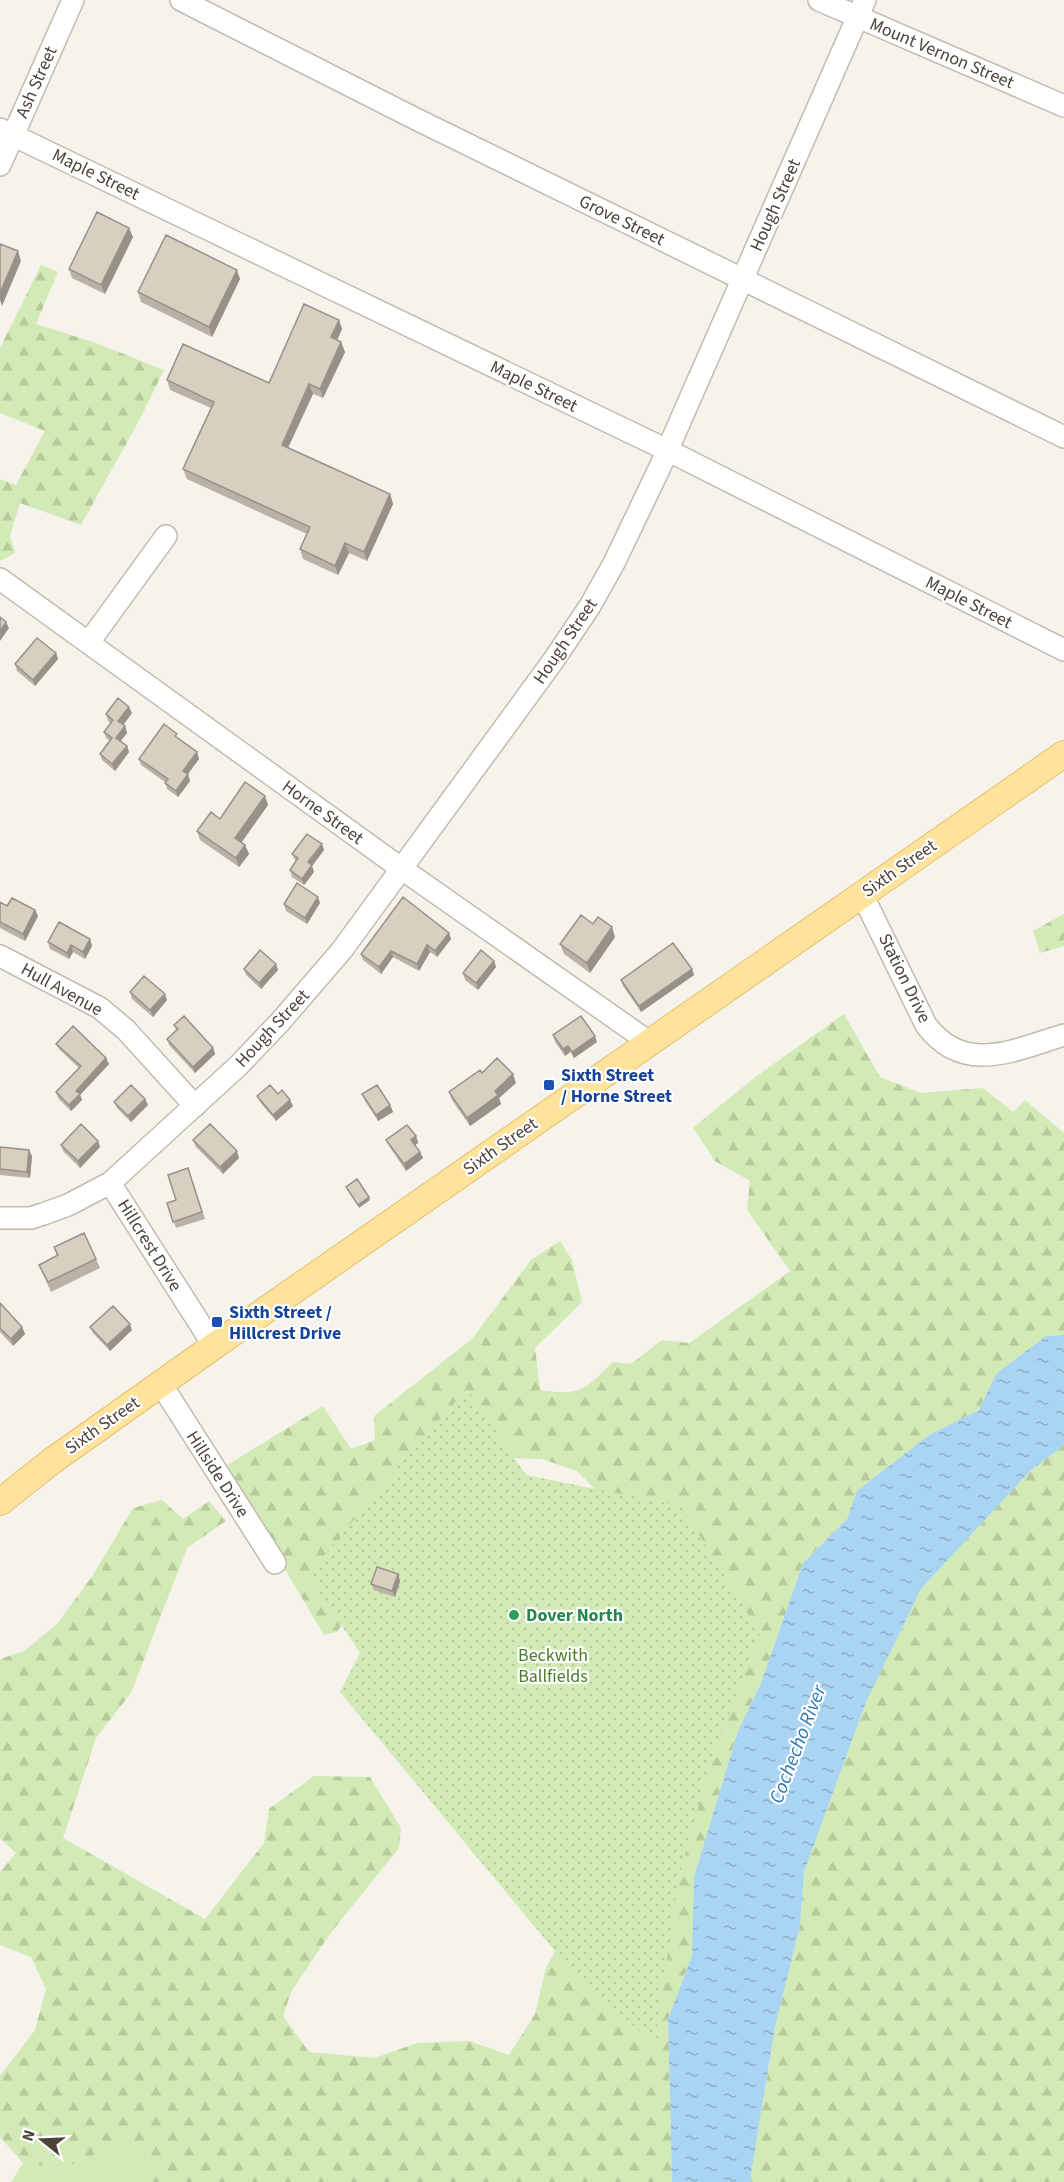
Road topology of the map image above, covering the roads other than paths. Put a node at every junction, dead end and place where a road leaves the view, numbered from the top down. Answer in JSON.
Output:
{"nodes":[{"id":1,"x":73,"y":0,"type":"edge"},
{"id":2,"x":181,"y":0,"type":"edge"},
{"id":3,"x":819,"y":0,"type":"edge"},
{"id":4,"x":861,"y":9,"type":"edge"},
{"id":5,"x":1064,"y":106,"type":"edge"},
{"id":6,"x":7,"y":131,"type":"edge"},
{"id":7,"x":0,"y":165,"type":"edge"},
{"id":8,"x":743,"y":278,"type":"junction"},
{"id":9,"x":1064,"y":436,"type":"edge"},
{"id":10,"x":667,"y":450,"type":"junction"},
{"id":11,"x":166,"y":536,"type":"dead end"},
{"id":12,"x":0,"y":579,"type":"edge"},
{"id":13,"x":89,"y":642,"type":"junction"},
{"id":14,"x":1064,"y":650,"type":"edge"},
{"id":15,"x":1064,"y":754,"type":"edge"},
{"id":16,"x":402,"y":870,"type":"junction"},
{"id":17,"x":862,"y":894,"type":"junction"},
{"id":18,"x":0,"y":956,"type":"edge"},
{"id":19,"x":1064,"y":1035,"type":"edge"},
{"id":20,"x":649,"y":1042,"type":"junction"},
{"id":21,"x":195,"y":1106,"type":"junction"},
{"id":22,"x":110,"y":1183,"type":"junction"},
{"id":23,"x":0,"y":1218,"type":"edge"},
{"id":24,"x":214,"y":1346,"type":"junction"},
{"id":25,"x":160,"y":1384,"type":"junction"},
{"id":26,"x":0,"y":1502,"type":"edge"},
{"id":27,"x":275,"y":1563,"type":"dead end"}],
"edges":[{"from":1,"to":6,"type":"street","name":"Ash Street"},
{"from":2,"to":8,"type":"street","name":"Grove Street"},
{"from":3,"to":4,"type":"street","name":"Mount Vernon Street"},
{"from":4,"to":5,"type":"street","name":"Mount Vernon Street"},
{"from":4,"to":8,"type":"street","name":"Hough Street"},
{"from":6,"to":7,"type":"street","name":"Ash Street"},
{"from":6,"to":10,"type":"street","name":"Maple Street"},
{"from":8,"to":9,"type":"street","name":"Grove Street"},
{"from":8,"to":10,"type":"street","name":"Hough Street"},
{"from":10,"to":14,"type":"street","name":"Maple Street"},
{"from":10,"to":16,"type":"street","name":"Hough Street"},
{"from":11,"to":13,"type":"street"},
{"from":12,"to":13,"type":"street","name":"Horne Street"},
{"from":13,"to":16,"type":"street","name":"Horne Street"},
{"from":15,"to":17,"type":"main road","name":"Sixth Street"},
{"from":16,"to":20,"type":"street","name":"Horne Street"},
{"from":16,"to":21,"type":"street","name":"Hough Street"},
{"from":17,"to":19,"type":"street","name":"Station Drive"},
{"from":17,"to":20,"type":"main road","name":"Sixth Street"},
{"from":18,"to":21,"type":"street","name":"Hull Avenue"},
{"from":20,"to":24,"type":"main road","name":"Sixth Street"},
{"from":21,"to":22,"type":"street","name":"Hough Street"},
{"from":22,"to":23,"type":"street","name":"Hillcrest Drive"},
{"from":22,"to":24,"type":"street","name":"Hillcrest Drive"},
{"from":24,"to":25,"type":"main road","name":"Sixth Street"},
{"from":25,"to":26,"type":"main road","name":"Sixth Street"},
{"from":25,"to":27,"type":"street","name":"Hillside Drive"}]}
